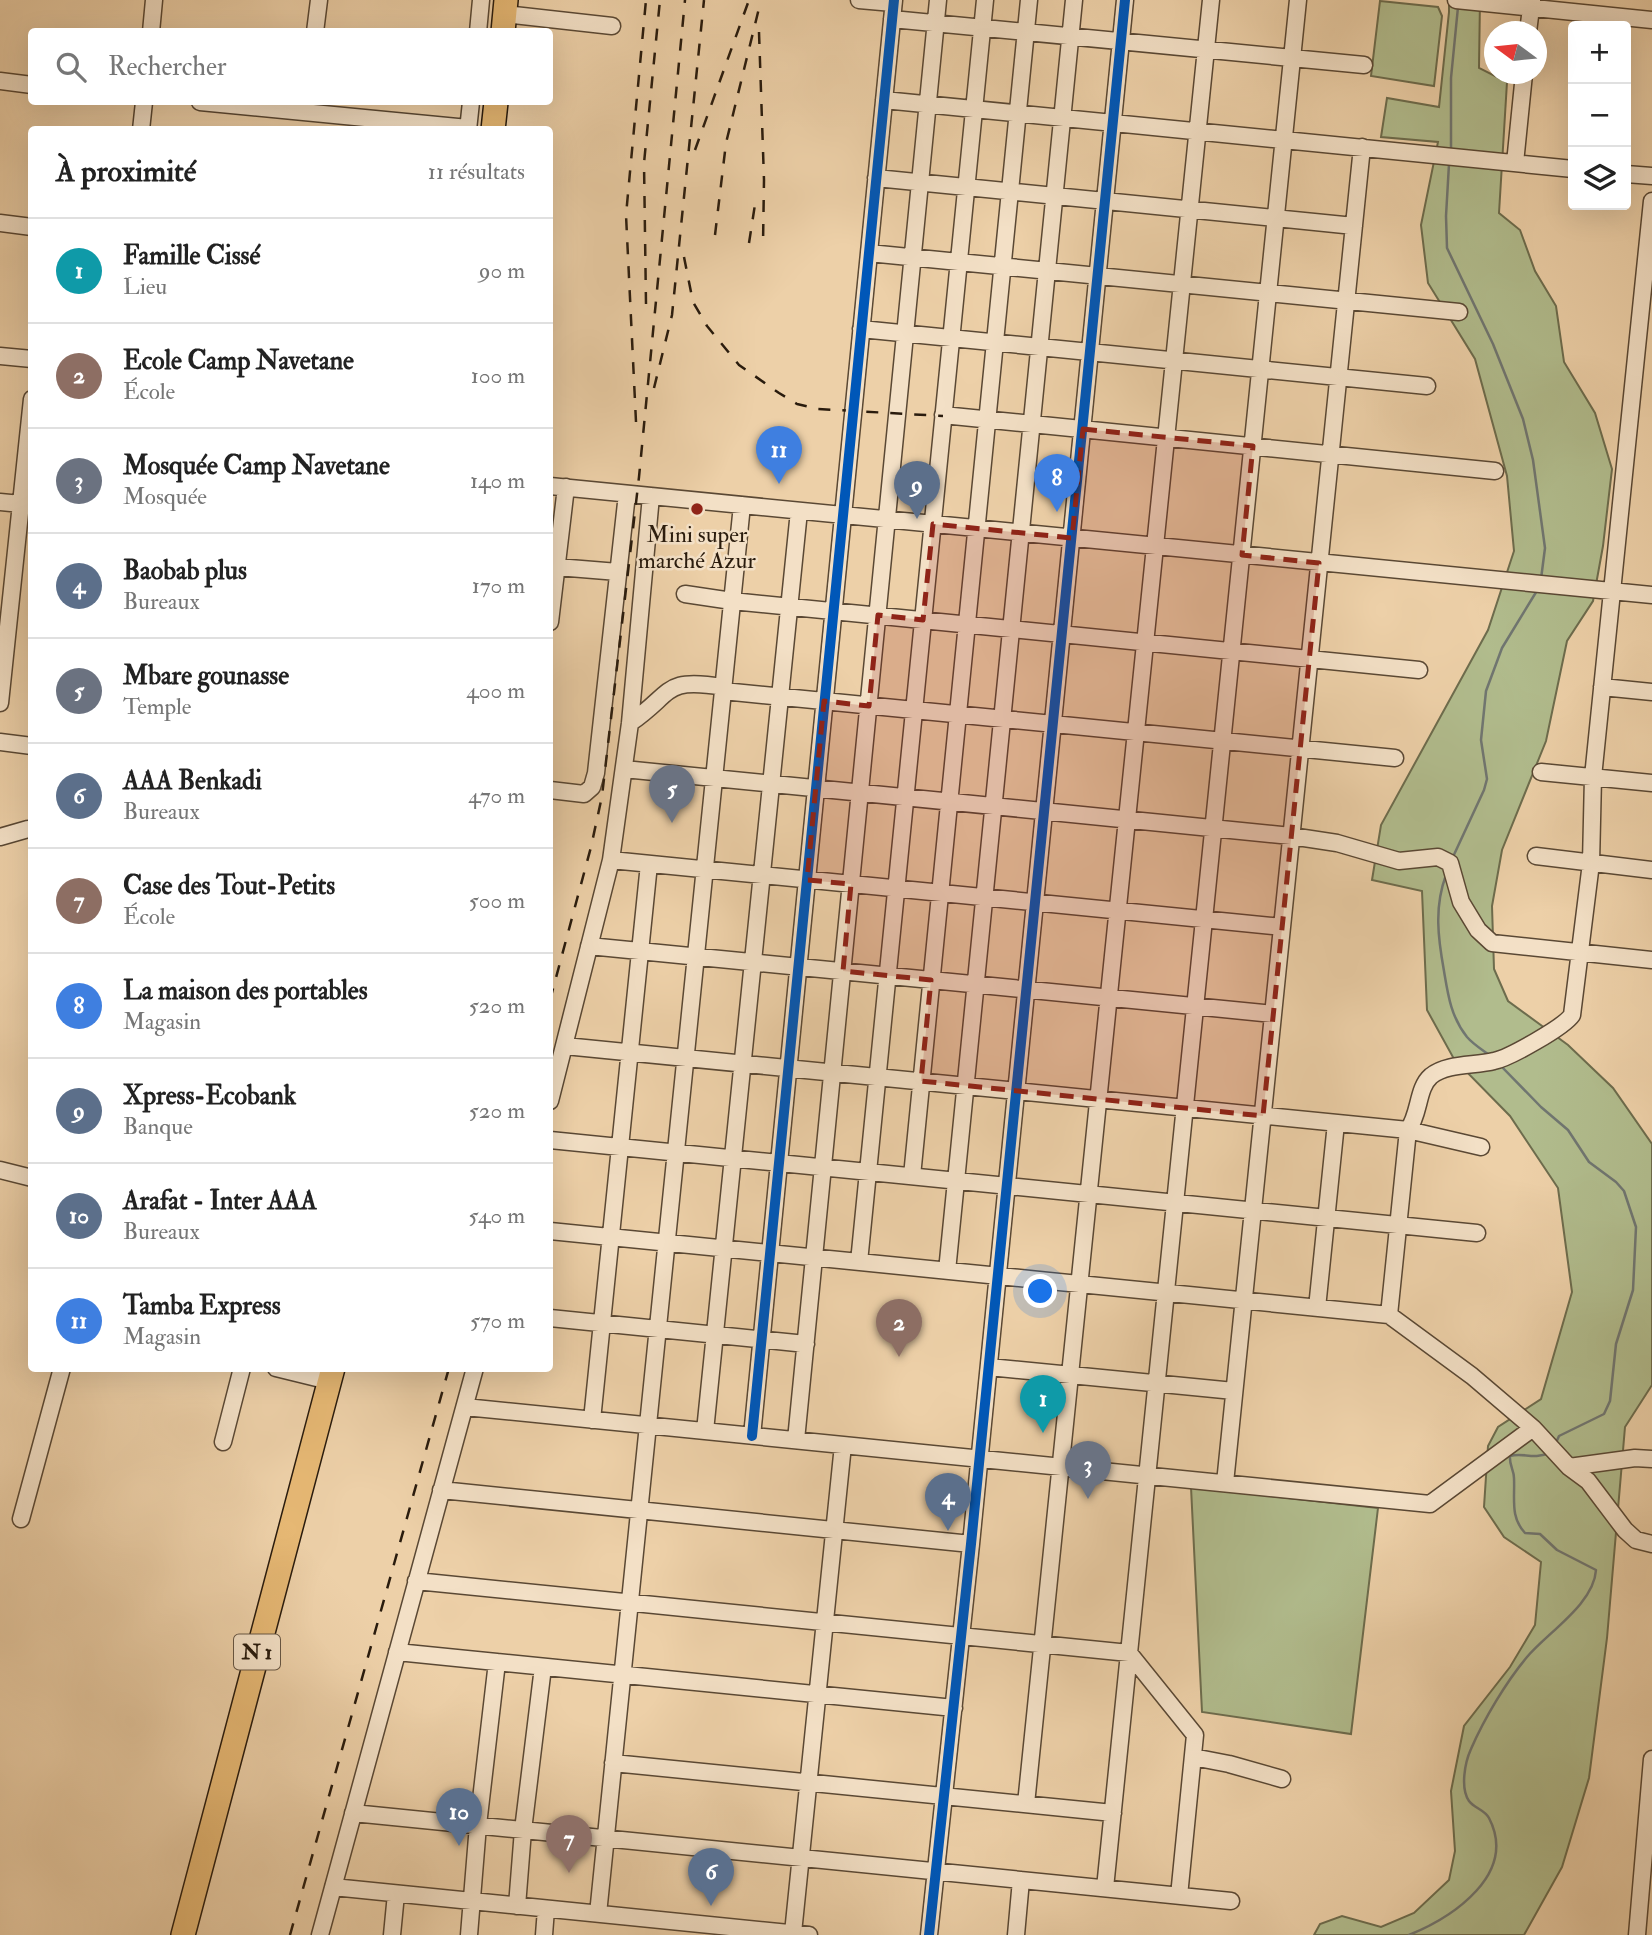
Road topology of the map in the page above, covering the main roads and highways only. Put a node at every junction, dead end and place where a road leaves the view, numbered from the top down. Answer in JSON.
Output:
{"nodes":[{"id":1,"x":496,"y":105,"type":"edge"},
{"id":2,"x":493,"y":126,"type":"edge"},
{"id":3,"x":331,"y":1375,"type":"edge"},
{"id":4,"x":183,"y":1935,"type":"edge"}],
"edges":[{"from":1,"to":2,"type":"highway"},
{"from":3,"to":4,"type":"highway","number":"N 1"}]}
